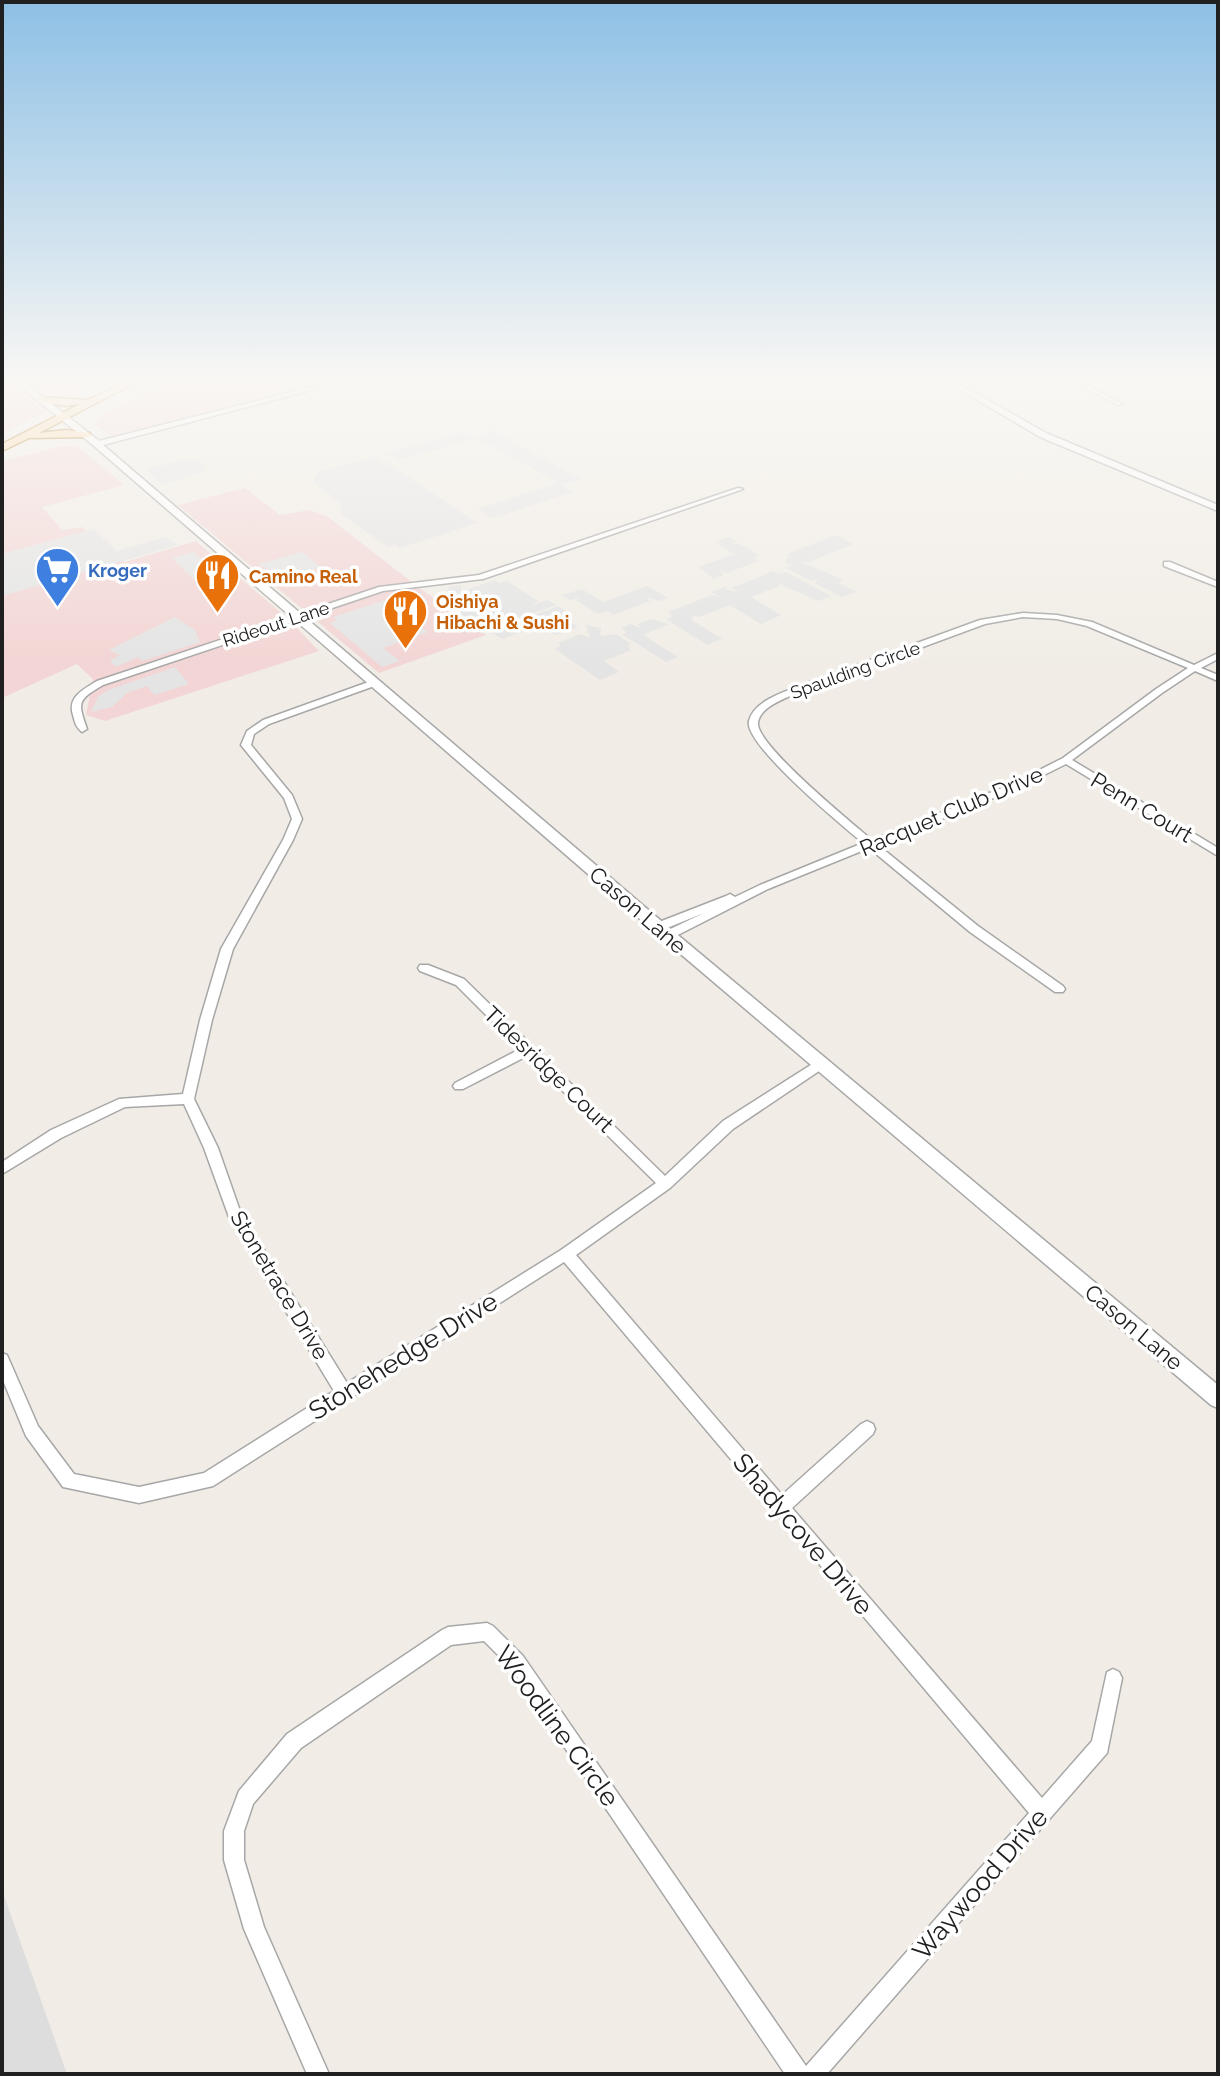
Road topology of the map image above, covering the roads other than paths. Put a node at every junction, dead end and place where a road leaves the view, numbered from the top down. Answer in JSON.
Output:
{"nodes":[{"id":1,"x":133,"y":475,"type":"edge"},
{"id":2,"x":1139,"y":475,"type":"edge"},
{"id":3,"x":740,"y":489,"type":"dead end"},
{"id":4,"x":1218,"y":508,"type":"edge"},
{"id":5,"x":1167,"y":564,"type":"dead end"},
{"id":6,"x":1218,"y":585,"type":"edge"},
{"id":7,"x":297,"y":617,"type":"junction"},
{"id":8,"x":1218,"y":656,"type":"edge"},
{"id":9,"x":1194,"y":668,"type":"junction"},
{"id":10,"x":1218,"y":678,"type":"edge"},
{"id":11,"x":374,"y":683,"type":"junction"},
{"id":12,"x":82,"y":729,"type":"dead end"},
{"id":13,"x":1066,"y":760,"type":"junction"},
{"id":14,"x":874,"y":845,"type":"junction"},
{"id":15,"x":1218,"y":853,"type":"edge"},
{"id":16,"x":663,"y":931,"type":"junction"},
{"id":17,"x":424,"y":968,"type":"dead end"},
{"id":18,"x":1059,"y":989,"type":"dead end"},
{"id":19,"x":530,"y":1049,"type":"junction"},
{"id":20,"x":821,"y":1064,"type":"junction"},
{"id":21,"x":459,"y":1086,"type":"dead end"},
{"id":22,"x":188,"y":1099,"type":"junction"},
{"id":23,"x":2,"y":1169,"type":"edge"},
{"id":24,"x":665,"y":1184,"type":"junction"},
{"id":25,"x":566,"y":1254,"type":"junction"},
{"id":26,"x":2,"y":1360,"type":"edge"},
{"id":27,"x":344,"y":1393,"type":"junction"},
{"id":28,"x":1218,"y":1398,"type":"edge"},
{"id":29,"x":867,"y":1429,"type":"dead end"},
{"id":30,"x":780,"y":1508,"type":"junction"},
{"id":31,"x":1113,"y":1678,"type":"dead end"},
{"id":32,"x":1041,"y":1812,"type":"junction"},
{"id":33,"x":318,"y":2074,"type":"edge"},
{"id":34,"x":798,"y":2074,"type":"edge"},
{"id":35,"x":813,"y":2074,"type":"edge"}],
"edges":[{"from":1,"to":7,"type":"street","name":"Cason Lane"},
{"from":2,"to":4,"type":"street"},
{"from":3,"to":7,"type":"street","name":"Rideout Lane"},
{"from":5,"to":6,"type":"street"},
{"from":7,"to":11,"type":"street","name":"Cason Lane"},
{"from":7,"to":12,"type":"street","name":"Rideout Lane"},
{"from":8,"to":9,"type":"street","name":"Racquet Club Drive"},
{"from":9,"to":10,"type":"street","name":"Spaulding Circle"},
{"from":9,"to":13,"type":"street","name":"Racquet Club Drive"},
{"from":9,"to":14,"type":"street","name":"Spaulding Circle"},
{"from":11,"to":16,"type":"street","name":"Cason Lane"},
{"from":11,"to":22,"type":"street"},
{"from":13,"to":14,"type":"street","name":"Racquet Club Drive"},
{"from":13,"to":15,"type":"street","name":"Penn Court"},
{"from":14,"to":16,"type":"street","name":"Racquet Club Drive"},
{"from":14,"to":18,"type":"street","name":"Spaulding Circle"},
{"from":16,"to":20,"type":"street","name":"Cason Lane"},
{"from":17,"to":19,"type":"street","name":"Tidesridge Court"},
{"from":19,"to":21,"type":"street"},
{"from":19,"to":24,"type":"street","name":"Tidesridge Court"},
{"from":20,"to":24,"type":"street","name":"Stonehedge Drive"},
{"from":20,"to":28,"type":"street","name":"Cason Lane"},
{"from":22,"to":23,"type":"street"},
{"from":22,"to":27,"type":"street","name":"Stonetrace Drive"},
{"from":24,"to":25,"type":"street","name":"Stonehedge Drive"},
{"from":25,"to":27,"type":"street","name":"Stonehedge Drive"},
{"from":25,"to":30,"type":"street","name":"Shadycove Drive"},
{"from":26,"to":27,"type":"street","name":"Stonehedge Drive"},
{"from":29,"to":30,"type":"street"},
{"from":30,"to":32,"type":"street","name":"Shadycove Drive"},
{"from":31,"to":32,"type":"street","name":"Waywood Drive"},
{"from":32,"to":35,"type":"street","name":"Waywood Drive"},
{"from":33,"to":34,"type":"street","name":"Woodline Circle"}]}
